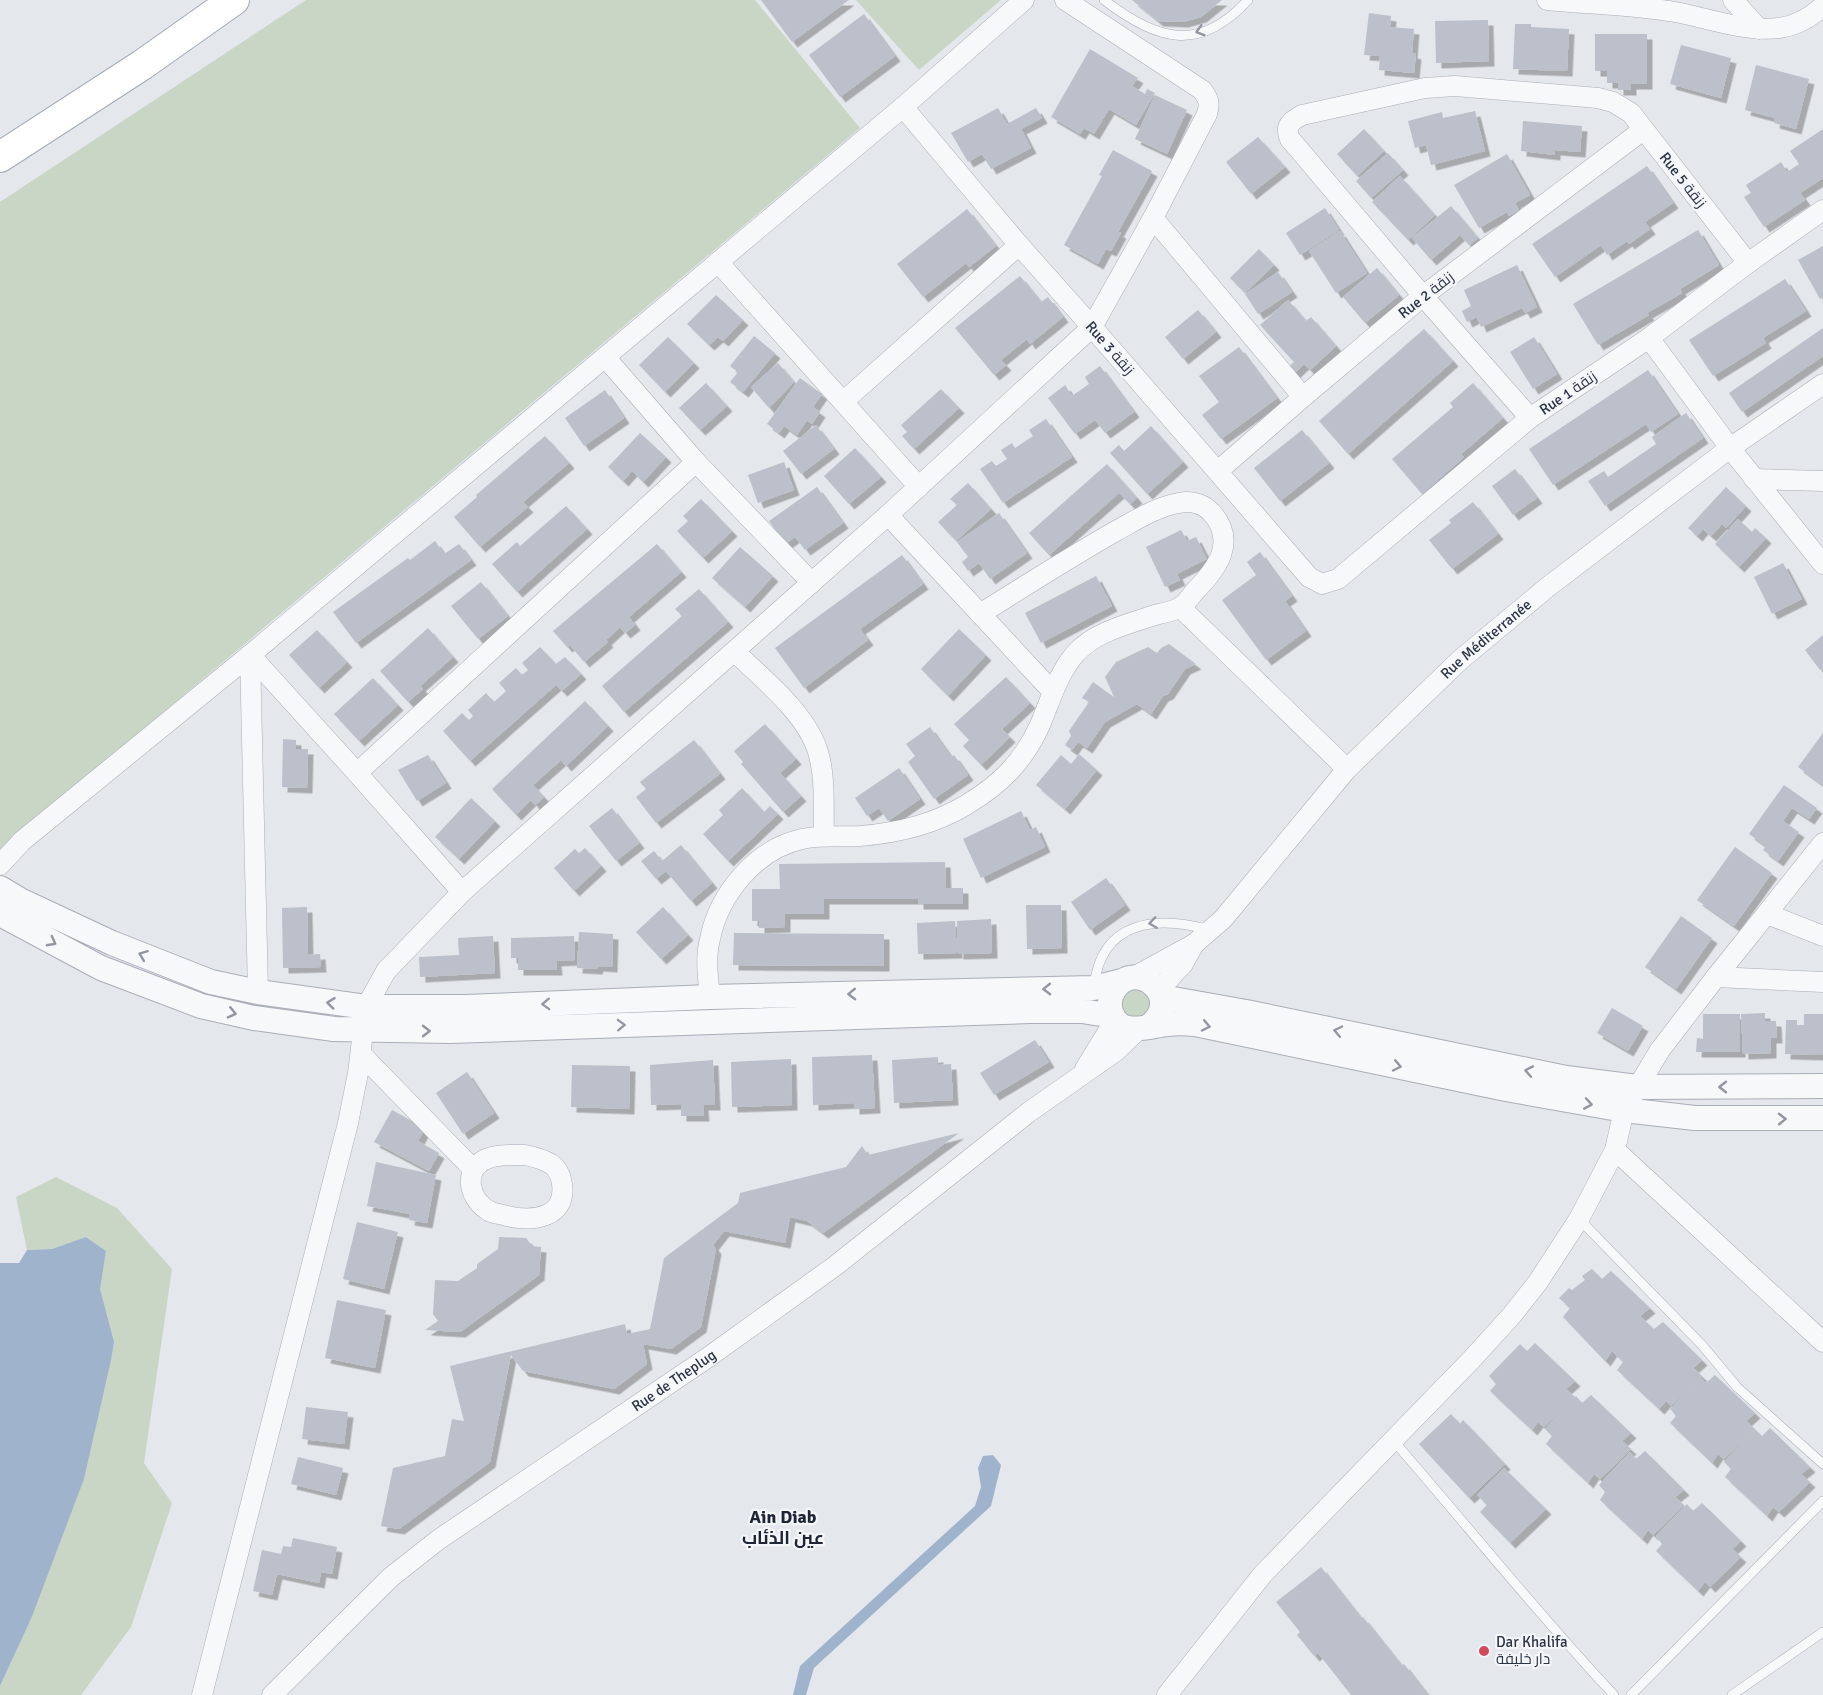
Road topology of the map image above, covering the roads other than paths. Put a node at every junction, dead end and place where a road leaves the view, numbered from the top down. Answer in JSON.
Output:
{"nodes":[{"id":1,"x":234,"y":0,"type":"edge"},
{"id":2,"x":1024,"y":0,"type":"edge"},
{"id":3,"x":1065,"y":0,"type":"edge"},
{"id":4,"x":1104,"y":0,"type":"edge"},
{"id":5,"x":1248,"y":0,"type":"edge"},
{"id":6,"x":1547,"y":0,"type":"edge"},
{"id":7,"x":1733,"y":0,"type":"edge"},
{"id":8,"x":1823,"y":6,"type":"edge"},
{"id":9,"x":1759,"y":29,"type":"junction"},
{"id":10,"x":903,"y":107,"type":"junction"},
{"id":11,"x":1643,"y":129,"type":"junction"},
{"id":12,"x":0,"y":157,"type":"edge"},
{"id":13,"x":1823,"y":210,"type":"edge"},
{"id":14,"x":1153,"y":218,"type":"junction"},
{"id":15,"x":1019,"y":245,"type":"junction"},
{"id":16,"x":718,"y":262,"type":"junction"},
{"id":17,"x":1748,"y":263,"type":"junction"},
{"id":18,"x":1423,"y":296,"type":"junction"},
{"id":19,"x":1092,"y":327,"type":"junction"},
{"id":20,"x":1649,"y":338,"type":"junction"},
{"id":21,"x":604,"y":357,"type":"junction"},
{"id":22,"x":1823,"y":384,"type":"edge"},
{"id":23,"x":1303,"y":397,"type":"junction"},
{"id":24,"x":844,"y":401,"type":"junction"},
{"id":25,"x":1530,"y":418,"type":"junction"},
{"id":26,"x":1730,"y":448,"type":"junction"},
{"id":27,"x":696,"y":462,"type":"junction"},
{"id":28,"x":1218,"y":471,"type":"junction"},
{"id":29,"x":1754,"y":479,"type":"junction"},
{"id":30,"x":1823,"y":481,"type":"edge"},
{"id":31,"x":919,"y":487,"type":"junction"},
{"id":32,"x":888,"y":515,"type":"junction"},
{"id":33,"x":1815,"y":542,"type":"edge"},
{"id":34,"x":1823,"y":564,"type":"edge"},
{"id":35,"x":812,"y":583,"type":"junction"},
{"id":36,"x":1322,"y":584,"type":"joint"},
{"id":37,"x":1180,"y":607,"type":"junction"},
{"id":38,"x":980,"y":614,"type":"junction"},
{"id":39,"x":735,"y":652,"type":"junction"},
{"id":40,"x":250,"y":655,"type":"junction"},
{"id":41,"x":1053,"y":692,"type":"junction"},
{"id":42,"x":1347,"y":770,"type":"junction"},
{"id":43,"x":357,"y":773,"type":"junction"},
{"id":44,"x":824,"y":836,"type":"junction"},
{"id":45,"x":1823,"y":843,"type":"edge"},
{"id":46,"x":0,"y":866,"type":"edge"},
{"id":47,"x":0,"y":888,"type":"edge"},
{"id":48,"x":462,"y":892,"type":"junction"},
{"id":49,"x":0,"y":914,"type":"edge"},
{"id":50,"x":1767,"y":914,"type":"junction"},
{"id":51,"x":1210,"y":930,"type":"junction"},
{"id":52,"x":1823,"y":936,"type":"edge"},
{"id":53,"x":1194,"y":944,"type":"junction"},
{"id":54,"x":1716,"y":977,"type":"junction"},
{"id":55,"x":1129,"y":979,"type":"junction"},
{"id":56,"x":1823,"y":982,"type":"edge"},
{"id":57,"x":1094,"y":988,"type":"junction"},
{"id":58,"x":258,"y":992,"type":"junction"},
{"id":59,"x":1160,"y":994,"type":"junction"},
{"id":60,"x":710,"y":997,"type":"junction"},
{"id":61,"x":366,"y":1007,"type":"junction"},
{"id":62,"x":1114,"y":1018,"type":"junction"},
{"id":63,"x":1144,"y":1028,"type":"junction"},
{"id":64,"x":362,"y":1043,"type":"junction"},
{"id":65,"x":1082,"y":1074,"type":"junction"},
{"id":66,"x":1823,"y":1086,"type":"edge"},
{"id":67,"x":1637,"y":1087,"type":"junction"},
{"id":68,"x":1624,"y":1110,"type":"junction"},
{"id":69,"x":1823,"y":1118,"type":"edge"},
{"id":70,"x":1616,"y":1150,"type":"junction"},
{"id":71,"x":473,"y":1169,"type":"junction"},
{"id":72,"x":1579,"y":1220,"type":"junction"},
{"id":73,"x":1823,"y":1342,"type":"edge"},
{"id":74,"x":1392,"y":1439,"type":"junction"},
{"id":75,"x":1823,"y":1464,"type":"edge"},
{"id":76,"x":1823,"y":1501,"type":"edge"},
{"id":77,"x":1823,"y":1632,"type":"edge"},
{"id":78,"x":202,"y":1695,"type":"edge"},
{"id":79,"x":272,"y":1695,"type":"edge"},
{"id":80,"x":1167,"y":1695,"type":"edge"},
{"id":81,"x":1614,"y":1695,"type":"edge"},
{"id":82,"x":1631,"y":1695,"type":"edge"},
{"id":83,"x":1732,"y":1695,"type":"edge"}],
"edges":[{"from":1,"to":12,"type":"main road"},
{"from":2,"to":10,"type":"street"},
{"from":3,"to":14,"type":"street"},
{"from":5,"to":4,"type":"lane","one_way":true},
{"from":6,"to":9,"type":"street"},
{"from":7,"to":9,"type":"street"},
{"from":8,"to":9,"type":"street"},
{"from":10,"to":15,"type":"street","name":"Rue 3 زنقة"},
{"from":10,"to":16,"type":"street"},
{"from":11,"to":17,"type":"street","name":"Rue 5 زنقة"},
{"from":11,"to":18,"type":"street","name":"Rue 2 زنقة"},
{"from":11,"to":18,"type":"street","name":"Rue 5 زنقة"},
{"from":13,"to":17,"type":"street","name":"Rue 1 زنقة"},
{"from":14,"to":19,"type":"street"},
{"from":14,"to":23,"type":"street"},
{"from":15,"to":19,"type":"street","name":"Rue 3 زنقة"},
{"from":15,"to":24,"type":"street"},
{"from":16,"to":21,"type":"street"},
{"from":16,"to":24,"type":"street"},
{"from":17,"to":20,"type":"street","name":"Rue 1 زنقة"},
{"from":18,"to":23,"type":"street","name":"Rue 2 زنقة"},
{"from":18,"to":25,"type":"street"},
{"from":19,"to":28,"type":"street","name":"Rue 3 زنقة"},
{"from":19,"to":31,"type":"street"},
{"from":20,"to":25,"type":"street","name":"Rue 1 زنقة"},
{"from":20,"to":26,"type":"street"},
{"from":21,"to":27,"type":"street"},
{"from":21,"to":40,"type":"street"},
{"from":22,"to":26,"type":"street","name":"Rue Méditerranée"},
{"from":23,"to":28,"type":"street","name":"Rue 2 زنقة"},
{"from":24,"to":31,"type":"street"},
{"from":25,"to":36,"type":"street","name":"Rue 1 زنقة"},
{"from":26,"to":29,"type":"street"},
{"from":26,"to":42,"type":"street","name":"Rue Méditerranée"},
{"from":27,"to":35,"type":"street"},
{"from":27,"to":43,"type":"street"},
{"from":28,"to":36,"type":"street","name":"Rue 3 زنقة"},
{"from":29,"to":30,"type":"street"},
{"from":29,"to":33,"type":"street"},
{"from":31,"to":32,"type":"street"},
{"from":32,"to":35,"type":"street"},
{"from":32,"to":38,"type":"street"},
{"from":33,"to":34,"type":"street"},
{"from":35,"to":39,"type":"street"},
{"from":37,"to":38,"type":"street"},
{"from":37,"to":41,"type":"street"},
{"from":37,"to":42,"type":"street"},
{"from":38,"to":41,"type":"street"},
{"from":39,"to":44,"type":"street"},
{"from":39,"to":48,"type":"street"},
{"from":40,"to":43,"type":"street"},
{"from":40,"to":46,"type":"street"},
{"from":40,"to":58,"type":"street"},
{"from":41,"to":44,"type":"street"},
{"from":42,"to":51,"type":"street","name":"Rue Méditerranée"},
{"from":43,"to":48,"type":"street"},
{"from":44,"to":60,"type":"street"},
{"from":45,"to":50,"type":"street"},
{"from":58,"to":47,"type":"street","one_way":true},
{"from":48,"to":61,"type":"street"},
{"from":49,"to":64,"type":"street","one_way":true},
{"from":50,"to":52,"type":"street"},
{"from":50,"to":54,"type":"street"},
{"from":51,"to":53,"type":"street","name":"Rue Méditerranée"},
{"from":51,"to":57,"type":"lane","one_way":true},
{"from":53,"to":55,"type":"street","name":"Rue Méditerranée"},
{"from":53,"to":59,"type":"street","name":"Rue Méditerranée"},
{"from":54,"to":56,"type":"street"},
{"from":54,"to":67,"type":"street"},
{"from":55,"to":57,"type":"street"},
{"from":55,"to":59,"type":"street"},
{"from":55,"to":62,"type":"street"},
{"from":57,"to":60,"type":"street","one_way":true},
{"from":61,"to":58,"type":"street","one_way":true},
{"from":59,"to":63,"type":"street"},
{"from":67,"to":59,"type":"street","one_way":true},
{"from":60,"to":61,"type":"street","one_way":true},
{"from":61,"to":64,"type":"street"},
{"from":62,"to":63,"type":"street"},
{"from":64,"to":62,"type":"street","one_way":true},
{"from":62,"to":65,"type":"street"},
{"from":63,"to":65,"type":"street"},
{"from":63,"to":68,"type":"street","one_way":true},
{"from":64,"to":71,"type":"street"},
{"from":64,"to":78,"type":"street"},
{"from":65,"to":79,"type":"street","name":"Rue de Theplug"},
{"from":66,"to":67,"type":"street","one_way":true},
{"from":67,"to":68,"type":"street"},
{"from":68,"to":69,"type":"street","one_way":true},
{"from":68,"to":70,"type":"street"},
{"from":70,"to":72,"type":"street"},
{"from":70,"to":73,"type":"street"},
{"from":71,"to":71,"type":"street"},
{"from":72,"to":74,"type":"street"},
{"from":72,"to":75,"type":"lane"},
{"from":74,"to":80,"type":"street"},
{"from":74,"to":81,"type":"lane"},
{"from":76,"to":82,"type":"lane"},
{"from":77,"to":83,"type":"lane"}]}
